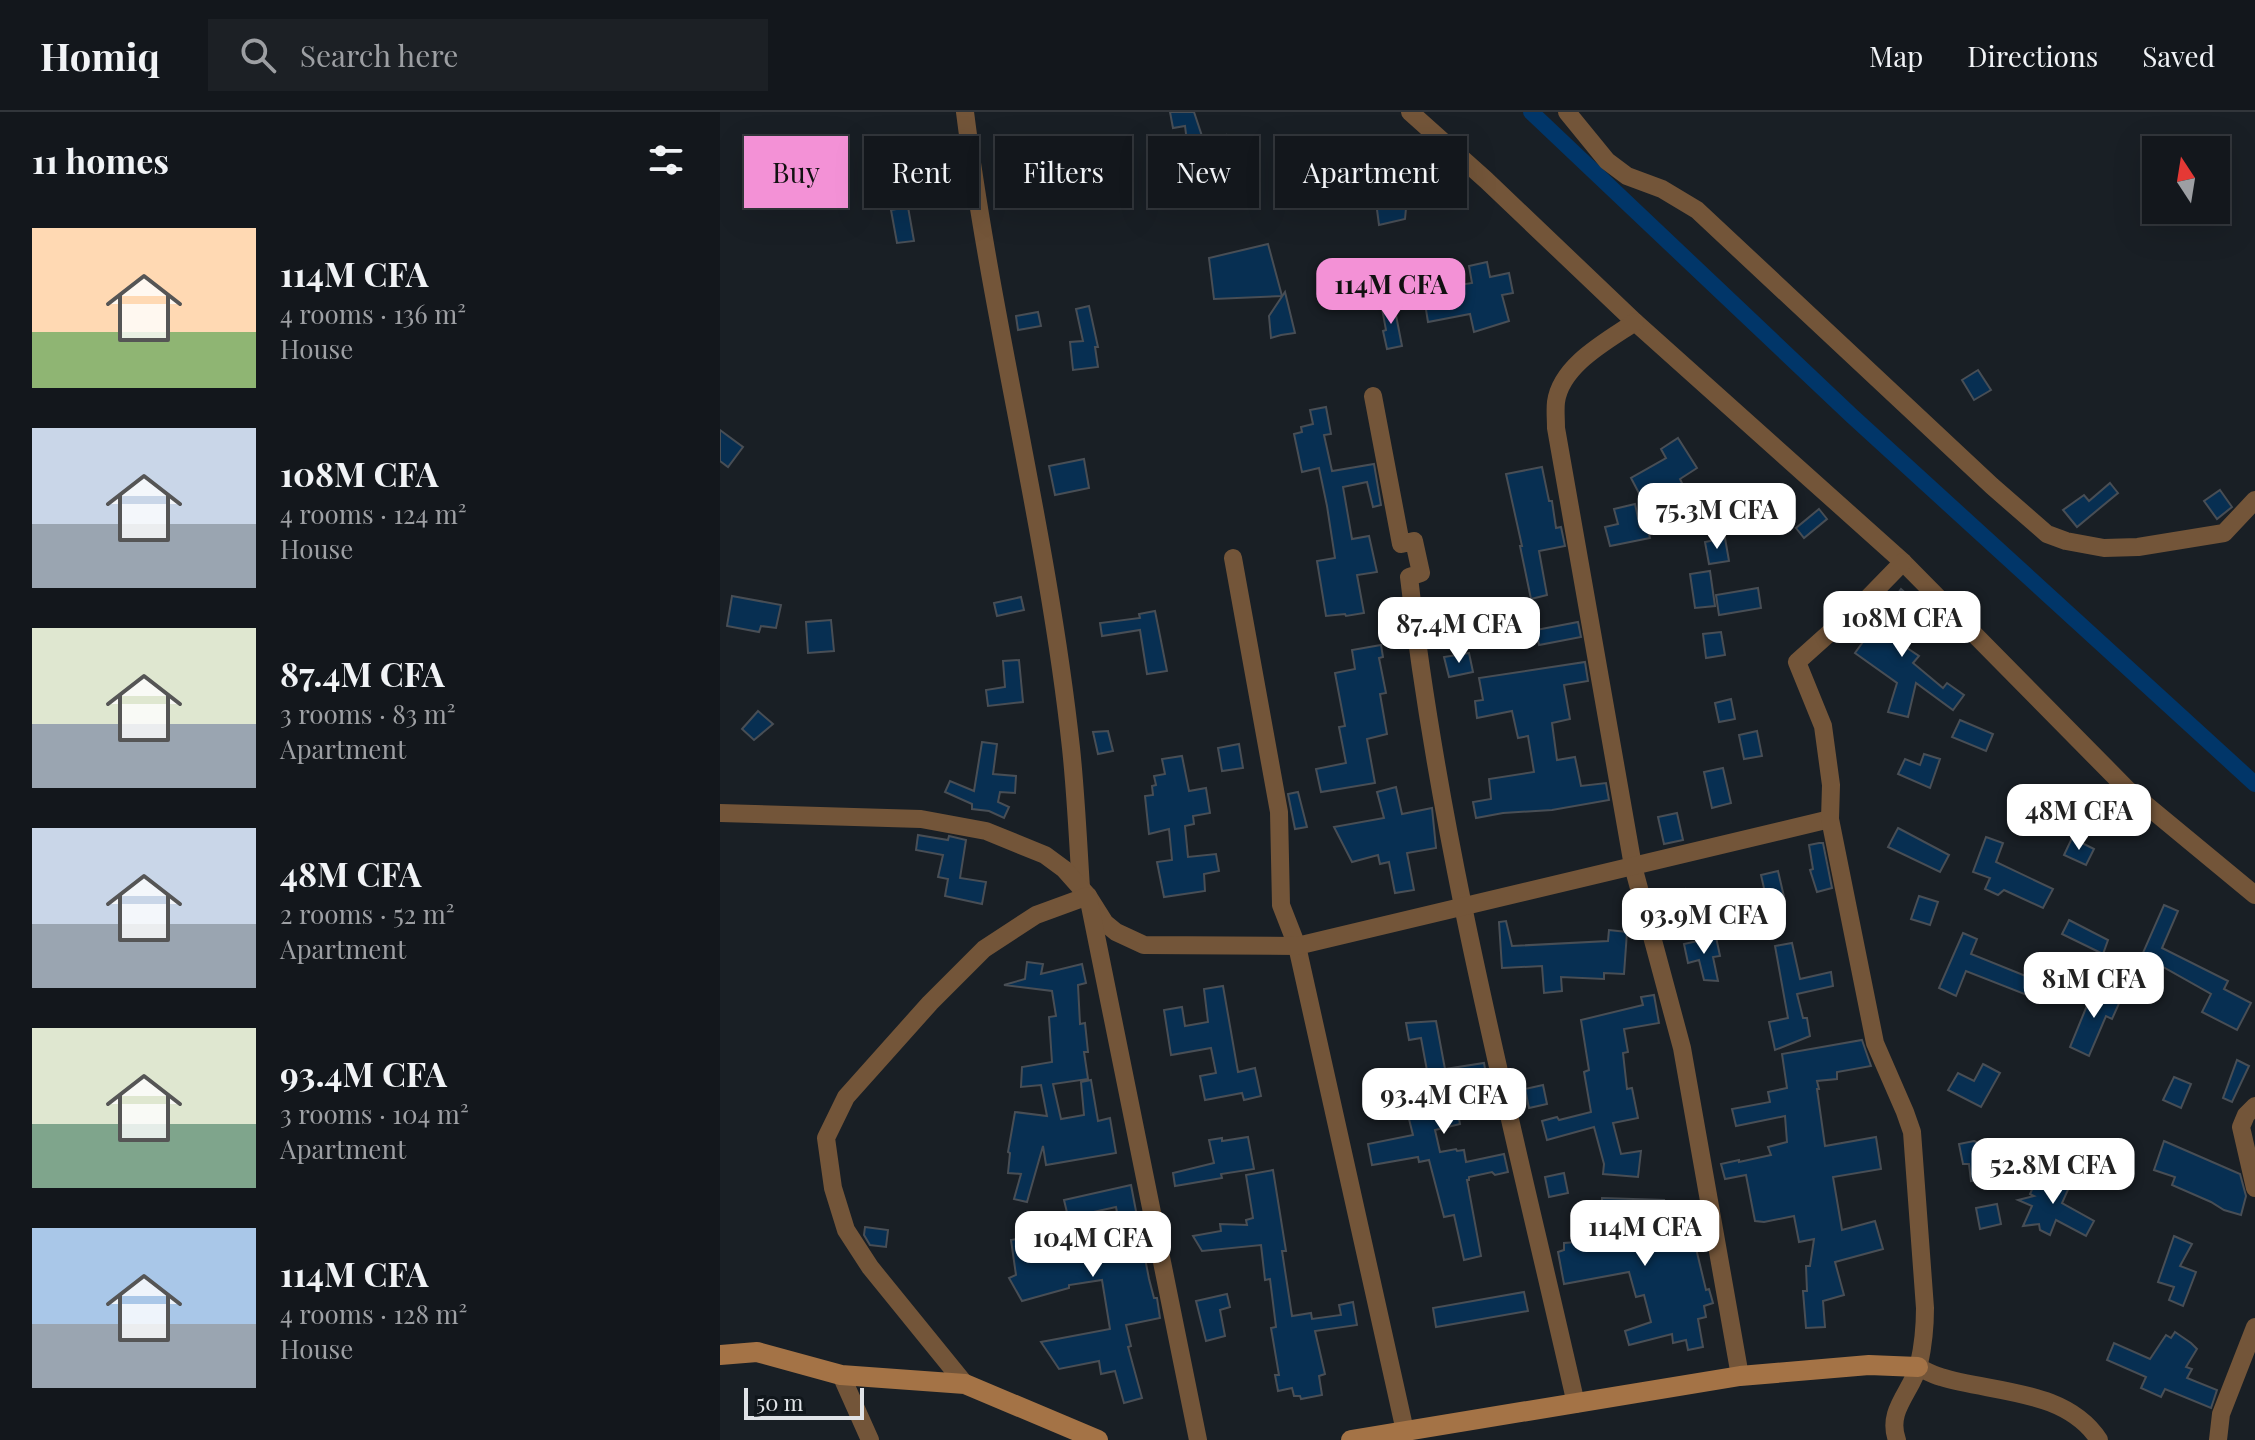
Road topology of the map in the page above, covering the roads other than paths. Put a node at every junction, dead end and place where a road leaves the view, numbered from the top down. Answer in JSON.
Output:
{"nodes":[{"id":1,"x":965,"y":112,"type":"edge"},
{"id":2,"x":1410,"y":112,"type":"edge"},
{"id":3,"x":1567,"y":112,"type":"edge"},
{"id":4,"x":1635,"y":322,"type":"junction"},
{"id":5,"x":1373,"y":396,"type":"dead end"},
{"id":6,"x":2255,"y":500,"type":"edge"},
{"id":7,"x":1233,"y":558,"type":"dead end"},
{"id":8,"x":1903,"y":562,"type":"junction"},
{"id":9,"x":720,"y":813,"type":"edge"},
{"id":10,"x":1830,"y":819,"type":"junction"},
{"id":11,"x":1633,"y":866,"type":"junction"},
{"id":12,"x":1085,"y":892,"type":"junction"},
{"id":13,"x":2255,"y":895,"type":"edge"},
{"id":14,"x":1463,"y":906,"type":"junction"},
{"id":15,"x":1297,"y":946,"type":"junction"},
{"id":16,"x":2255,"y":1106,"type":"edge"},
{"id":17,"x":2255,"y":1188,"type":"edge"},
{"id":18,"x":2255,"y":1327,"type":"edge"},
{"id":19,"x":720,"y":1355,"type":"edge"},
{"id":20,"x":1918,"y":1367,"type":"junction"},
{"id":21,"x":841,"y":1375,"type":"junction"},
{"id":22,"x":1740,"y":1376,"type":"junction"},
{"id":23,"x":965,"y":1384,"type":"junction"},
{"id":24,"x":1576,"y":1404,"type":"junction"},
{"id":25,"x":1405,"y":1431,"type":"junction"},
{"id":26,"x":870,"y":1440,"type":"edge"},
{"id":27,"x":1098,"y":1440,"type":"edge"},
{"id":28,"x":1198,"y":1440,"type":"edge"},
{"id":29,"x":1351,"y":1440,"type":"edge"},
{"id":30,"x":1897,"y":1440,"type":"edge"},
{"id":31,"x":2099,"y":1440,"type":"edge"},
{"id":32,"x":2218,"y":1440,"type":"edge"}],
"edges":[{"from":1,"to":12,"type":"street"},
{"from":2,"to":4,"type":"street"},
{"from":3,"to":6,"type":"street"},
{"from":4,"to":8,"type":"street"},
{"from":4,"to":11,"type":"street"},
{"from":5,"to":14,"type":"street"},
{"from":7,"to":15,"type":"street"},
{"from":8,"to":10,"type":"street"},
{"from":8,"to":13,"type":"street"},
{"from":9,"to":12,"type":"street"},
{"from":10,"to":11,"type":"street"},
{"from":10,"to":20,"type":"street"},
{"from":11,"to":14,"type":"street"},
{"from":11,"to":22,"type":"street"},
{"from":12,"to":15,"type":"street"},
{"from":12,"to":23,"type":"street"},
{"from":12,"to":28,"type":"street"},
{"from":14,"to":15,"type":"street"},
{"from":14,"to":24,"type":"street"},
{"from":15,"to":25,"type":"street"},
{"from":16,"to":17,"type":"street"},
{"from":18,"to":32,"type":"street"},
{"from":19,"to":21,"type":"main road"},
{"from":20,"to":22,"type":"main road"},
{"from":20,"to":30,"type":"street"},
{"from":20,"to":31,"type":"street"},
{"from":21,"to":23,"type":"main road"},
{"from":21,"to":26,"type":"street"},
{"from":22,"to":24,"type":"main road"},
{"from":23,"to":27,"type":"main road"},
{"from":24,"to":25,"type":"main road"},
{"from":25,"to":29,"type":"main road"}]}
